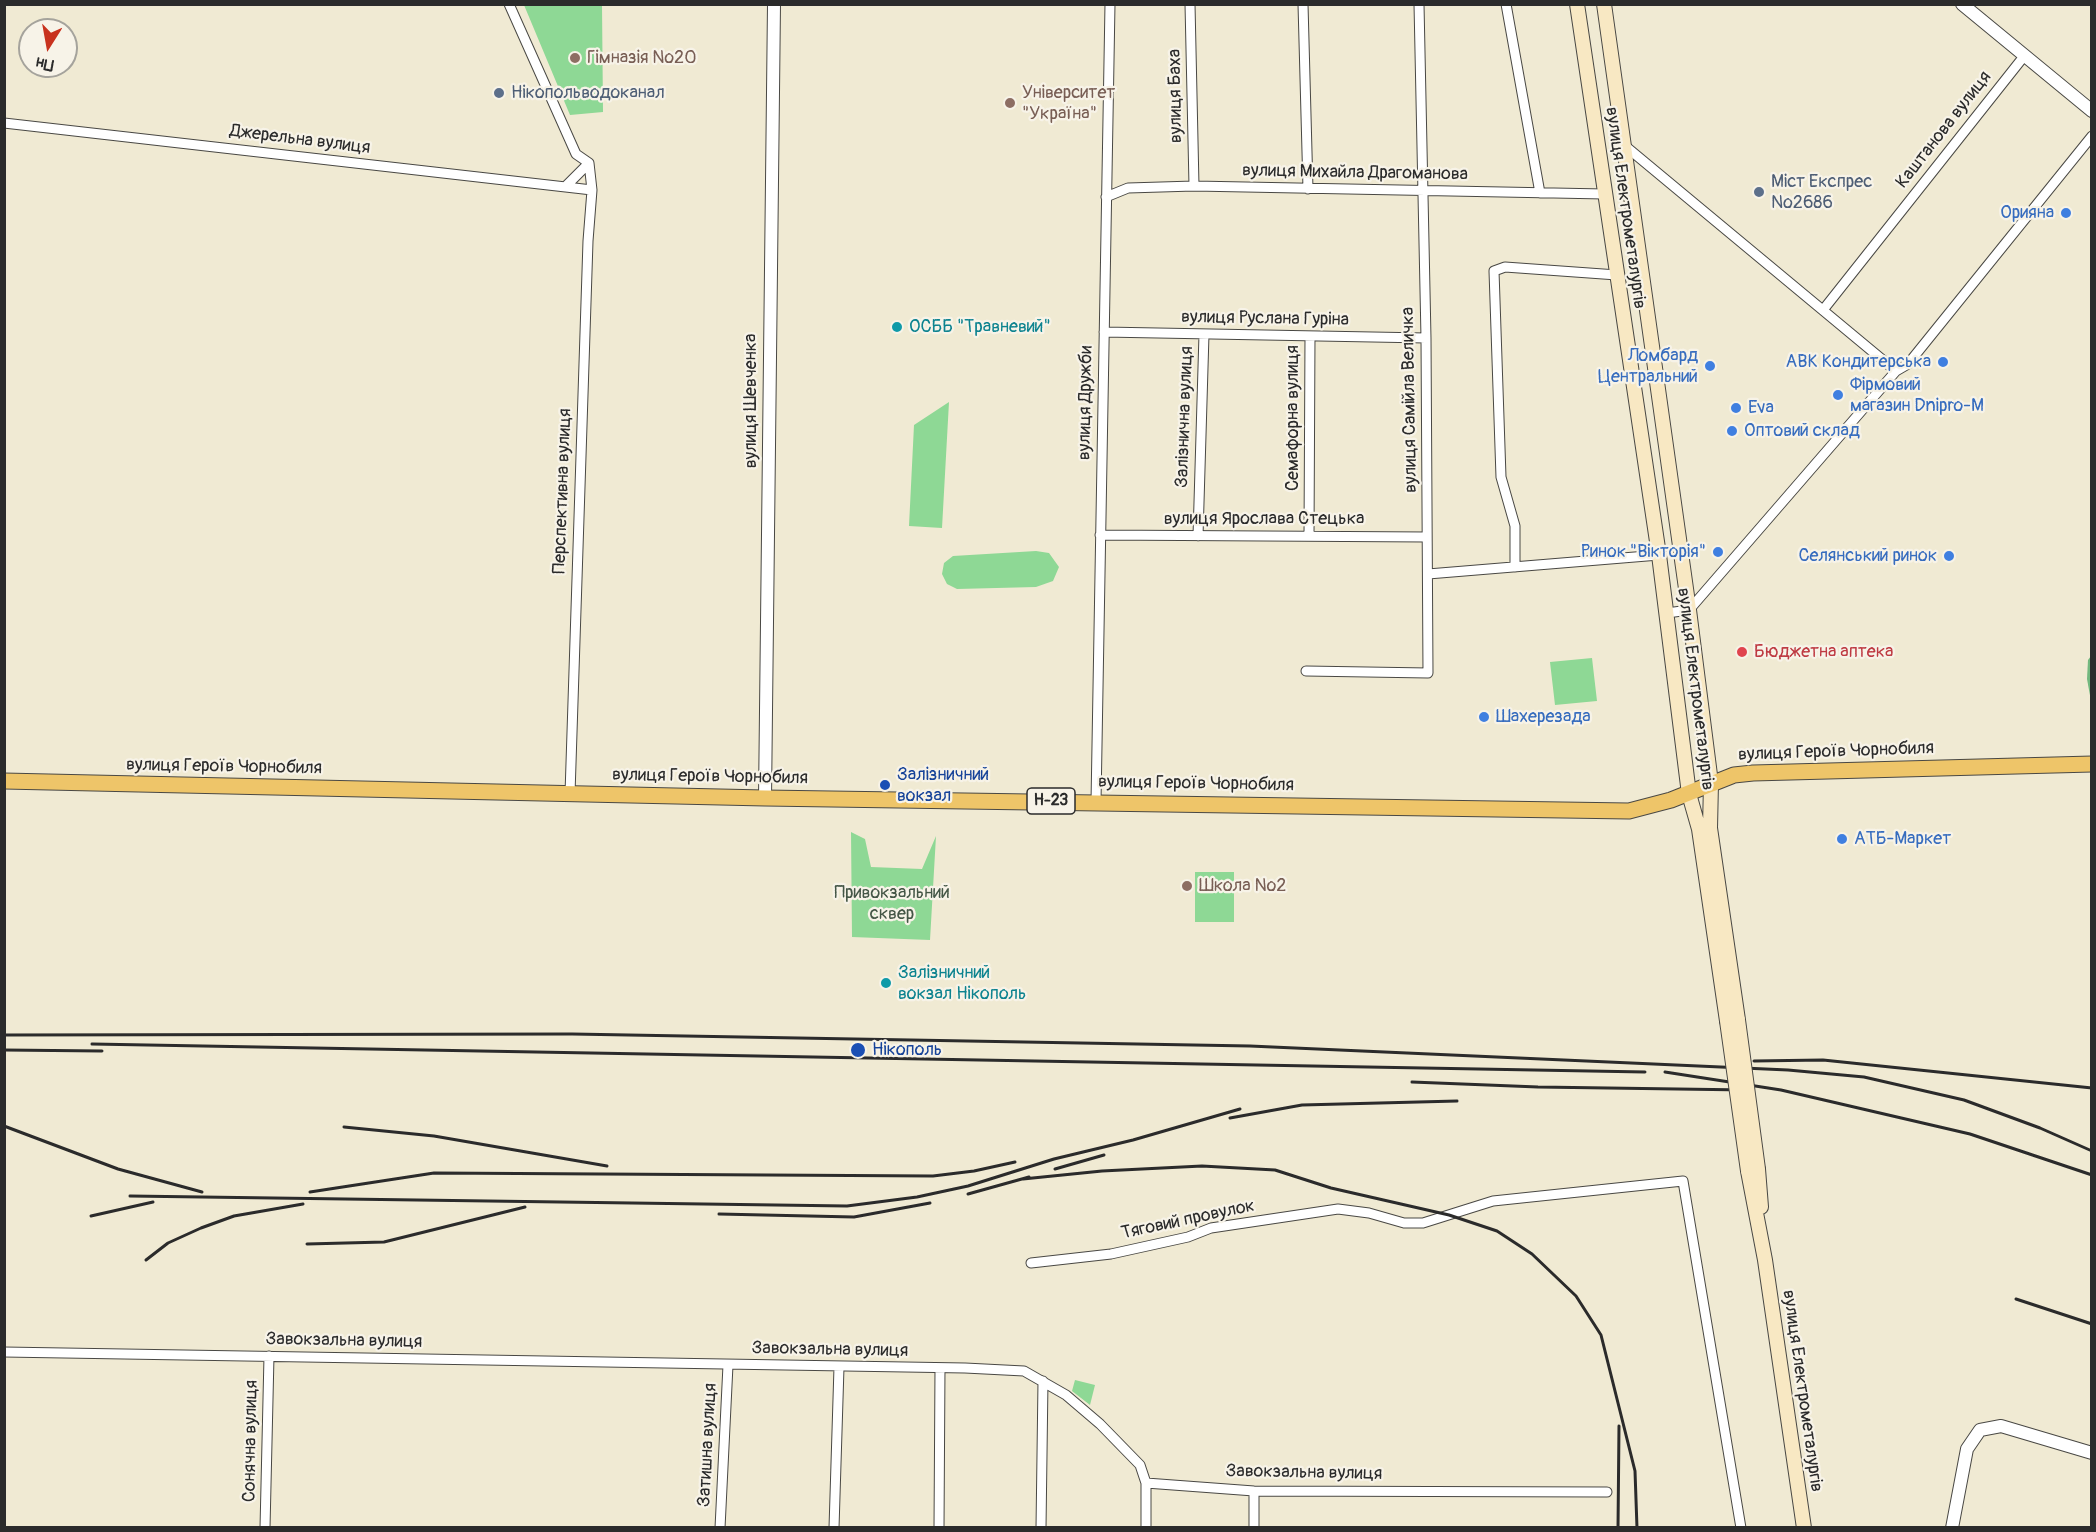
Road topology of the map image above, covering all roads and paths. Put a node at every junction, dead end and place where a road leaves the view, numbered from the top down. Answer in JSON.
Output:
{"nodes":[{"id":1,"x":509,"y":4,"type":"edge"},
{"id":2,"x":774,"y":4,"type":"edge"},
{"id":3,"x":1110,"y":4,"type":"edge"},
{"id":4,"x":1190,"y":4,"type":"edge"},
{"id":5,"x":1303,"y":4,"type":"edge"},
{"id":6,"x":1419,"y":4,"type":"edge"},
{"id":7,"x":1506,"y":4,"type":"edge"},
{"id":8,"x":1577,"y":4,"type":"edge"},
{"id":9,"x":1604,"y":4,"type":"edge"},
{"id":10,"x":1962,"y":4,"type":"edge"},
{"id":11,"x":2025,"y":55,"type":"junction"},
{"id":12,"x":2091,"y":111,"type":"edge"},
{"id":13,"x":4,"y":123,"type":"edge"},
{"id":14,"x":2091,"y":136,"type":"edge"},
{"id":15,"x":1624,"y":144,"type":"junction"},
{"id":16,"x":589,"y":164,"type":"junction"},
{"id":17,"x":1194,"y":186,"type":"junction"},
{"id":18,"x":565,"y":187,"type":"junction"},
{"id":19,"x":1308,"y":189,"type":"junction"},
{"id":20,"x":592,"y":190,"type":"junction"},
{"id":21,"x":1422,"y":190,"type":"junction"},
{"id":22,"x":1540,"y":193,"type":"junction"},
{"id":23,"x":1605,"y":194,"type":"junction"},
{"id":24,"x":1106,"y":197,"type":"junction"},
{"id":25,"x":1617,"y":275,"type":"junction"},
{"id":26,"x":1823,"y":310,"type":"junction"},
{"id":27,"x":1104,"y":332,"type":"junction"},
{"id":28,"x":1204,"y":334,"type":"junction"},
{"id":29,"x":1310,"y":336,"type":"junction"},
{"id":30,"x":1426,"y":338,"type":"junction"},
{"id":31,"x":1896,"y":371,"type":"junction"},
{"id":32,"x":1100,"y":535,"type":"junction"},
{"id":33,"x":1198,"y":536,"type":"junction"},
{"id":34,"x":1310,"y":536,"type":"junction"},
{"id":35,"x":1428,"y":537,"type":"junction"},
{"id":36,"x":1659,"y":555,"type":"junction"},
{"id":37,"x":1515,"y":567,"type":"junction"},
{"id":38,"x":1428,"y":574,"type":"junction"},
{"id":39,"x":1689,"y":610,"type":"junction"},
{"id":40,"x":1667,"y":614,"type":"junction"},
{"id":41,"x":1306,"y":671,"type":"dead end"},
{"id":42,"x":2091,"y":764,"type":"edge"},
{"id":43,"x":4,"y":781,"type":"edge"},
{"id":44,"x":1711,"y":783,"type":"junction"},
{"id":45,"x":570,"y":794,"type":"junction"},
{"id":46,"x":1689,"y":794,"type":"junction"},
{"id":47,"x":765,"y":798,"type":"junction"},
{"id":48,"x":1096,"y":802,"type":"junction"},
{"id":49,"x":1732,"y":1021,"type":"junction"},
{"id":50,"x":1031,"y":1263,"type":"dead end"},
{"id":51,"x":4,"y":1352,"type":"edge"},
{"id":52,"x":269,"y":1356,"type":"junction"},
{"id":53,"x":728,"y":1365,"type":"junction"},
{"id":54,"x":839,"y":1367,"type":"junction"},
{"id":55,"x":940,"y":1368,"type":"junction"},
{"id":56,"x":1043,"y":1381,"type":"junction"},
{"id":57,"x":2091,"y":1453,"type":"edge"},
{"id":58,"x":1146,"y":1483,"type":"junction"},
{"id":59,"x":1254,"y":1491,"type":"junction"},
{"id":60,"x":1607,"y":1492,"type":"dead end"},
{"id":61,"x":265,"y":1527,"type":"edge"},
{"id":62,"x":720,"y":1527,"type":"edge"},
{"id":63,"x":834,"y":1527,"type":"edge"},
{"id":64,"x":939,"y":1527,"type":"edge"},
{"id":65,"x":1041,"y":1527,"type":"edge"},
{"id":66,"x":1146,"y":1527,"type":"edge"},
{"id":67,"x":1254,"y":1527,"type":"edge"},
{"id":68,"x":1741,"y":1527,"type":"edge"},
{"id":69,"x":1804,"y":1527,"type":"edge"},
{"id":70,"x":1952,"y":1527,"type":"edge"}],
"edges":[{"from":1,"to":16,"type":"street"},
{"from":2,"to":47,"type":"street","name":"вулиця Шевченка"},
{"from":3,"to":24,"type":"street","name":"вулиця Дружби"},
{"from":4,"to":17,"type":"street","name":"вулиця Баха"},
{"from":5,"to":19,"type":"street"},
{"from":6,"to":21,"type":"street","name":"вулиця Самійла Величка"},
{"from":7,"to":22,"type":"street"},
{"from":8,"to":23,"type":"main road","name":"вулиця Електрометалургів"},
{"from":9,"to":15,"type":"main road","name":"вулиця Електрометалургів"},
{"from":10,"to":11,"type":"street"},
{"from":11,"to":12,"type":"street"},
{"from":11,"to":26,"type":"street","name":"Каштанова вулиця"},
{"from":13,"to":18,"type":"street","name":"Джерельна вулиця"},
{"from":14,"to":31,"type":"street"},
{"from":15,"to":26,"type":"street"},
{"from":15,"to":39,"type":"main road","name":"вулиця Електрометалургів"},
{"from":16,"to":18,"type":"street"},
{"from":16,"to":20,"type":"street","name":"Перспективна вулиця"},
{"from":17,"to":19,"type":"street","name":"вулиця Михайла Драгоманова"},
{"from":17,"to":24,"type":"street","name":"вулиця Михайла Драгоманова"},
{"from":18,"to":20,"type":"street","name":"Джерельна вулиця"},
{"from":19,"to":21,"type":"street","name":"вулиця Михайла Драгоманова"},
{"from":20,"to":45,"type":"street","name":"Перспективна вулиця"},
{"from":21,"to":22,"type":"street","name":"вулиця Михайла Драгоманова"},
{"from":21,"to":30,"type":"street","name":"вулиця Самійла Величка"},
{"from":22,"to":23,"type":"street","name":"вулиця Михайла Драгоманова"},
{"from":23,"to":25,"type":"main road","name":"вулиця Електрометалургів"},
{"from":24,"to":27,"type":"street","name":"вулиця Дружби"},
{"from":25,"to":36,"type":"main road","name":"вулиця Електрометалургів"},
{"from":25,"to":37,"type":"street"},
{"from":26,"to":31,"type":"street"},
{"from":27,"to":28,"type":"street","name":"вулиця Руслана Гуріна"},
{"from":27,"to":32,"type":"street","name":"вулиця Дружби"},
{"from":28,"to":29,"type":"street","name":"вулиця Руслана Гуріна"},
{"from":28,"to":33,"type":"street","name":"Залізнична вулиця"},
{"from":29,"to":30,"type":"street","name":"вулиця Руслана Гуріна"},
{"from":29,"to":34,"type":"street","name":"Семафорна вулиця"},
{"from":30,"to":35,"type":"street","name":"вулиця Самійла Величка"},
{"from":31,"to":39,"type":"street"},
{"from":32,"to":33,"type":"street","name":"вулиця Ярослава Стецька"},
{"from":32,"to":48,"type":"street","name":"вулиця Дружби"},
{"from":33,"to":34,"type":"street","name":"вулиця Ярослава Стецька"},
{"from":34,"to":35,"type":"street","name":"вулиця Ярослава Стецька"},
{"from":35,"to":38,"type":"street","name":"вулиця Самійла Величка"},
{"from":36,"to":37,"type":"street"},
{"from":36,"to":40,"type":"main road","name":"вулиця Електрометалургів"},
{"from":37,"to":38,"type":"street"},
{"from":38,"to":41,"type":"street","name":"вулиця Самійла Величка"},
{"from":39,"to":40,"type":"street"},
{"from":39,"to":44,"type":"main road","name":"вулиця Електрометалургів"},
{"from":40,"to":46,"type":"main road","name":"вулиця Електрометалургів"},
{"from":42,"to":44,"type":"main road","name":"вулиця Героїв Чорнобиля","number":"Н-23"},
{"from":43,"to":45,"type":"main road","name":"вулиця Героїв Чорнобиля","number":"Н-23"},
{"from":44,"to":46,"type":"main road","name":"вулиця Героїв Чорнобиля","number":"Н-23"},
{"from":44,"to":49,"type":"main road","name":"вулиця Електрометалургів"},
{"from":45,"to":47,"type":"main road","name":"вулиця Героїв Чорнобиля","number":"Н-23"},
{"from":46,"to":48,"type":"main road","name":"вулиця Героїв Чорнобиля","number":"Н-23"},
{"from":46,"to":49,"type":"main road","name":"вулиця Електрометалургів"},
{"from":47,"to":48,"type":"main road","name":"вулиця Героїв Чорнобиля","number":"Н-23"},
{"from":49,"to":69,"type":"main road","name":"вулиця Електрометалургів","bridge":true},
{"from":50,"to":68,"type":"street","name":"Тяговий провулок"},
{"from":51,"to":52,"type":"street","name":"Завокзальна вулиця"},
{"from":52,"to":53,"type":"street","name":"Завокзальна вулиця"},
{"from":52,"to":61,"type":"street","name":"Сонячна вулиця"},
{"from":53,"to":54,"type":"street","name":"Завокзальна вулиця"},
{"from":53,"to":62,"type":"street","name":"Затишна вулиця"},
{"from":54,"to":55,"type":"street","name":"Завокзальна вулиця"},
{"from":54,"to":63,"type":"street"},
{"from":55,"to":56,"type":"street","name":"Завокзальна вулиця"},
{"from":55,"to":64,"type":"street"},
{"from":56,"to":58,"type":"street","name":"Завокзальна вулиця"},
{"from":56,"to":65,"type":"street"},
{"from":57,"to":70,"type":"street"},
{"from":58,"to":59,"type":"street","name":"Завокзальна вулиця"},
{"from":58,"to":66,"type":"street"},
{"from":59,"to":60,"type":"street","name":"Завокзальна вулиця"},
{"from":59,"to":67,"type":"street"}]}
